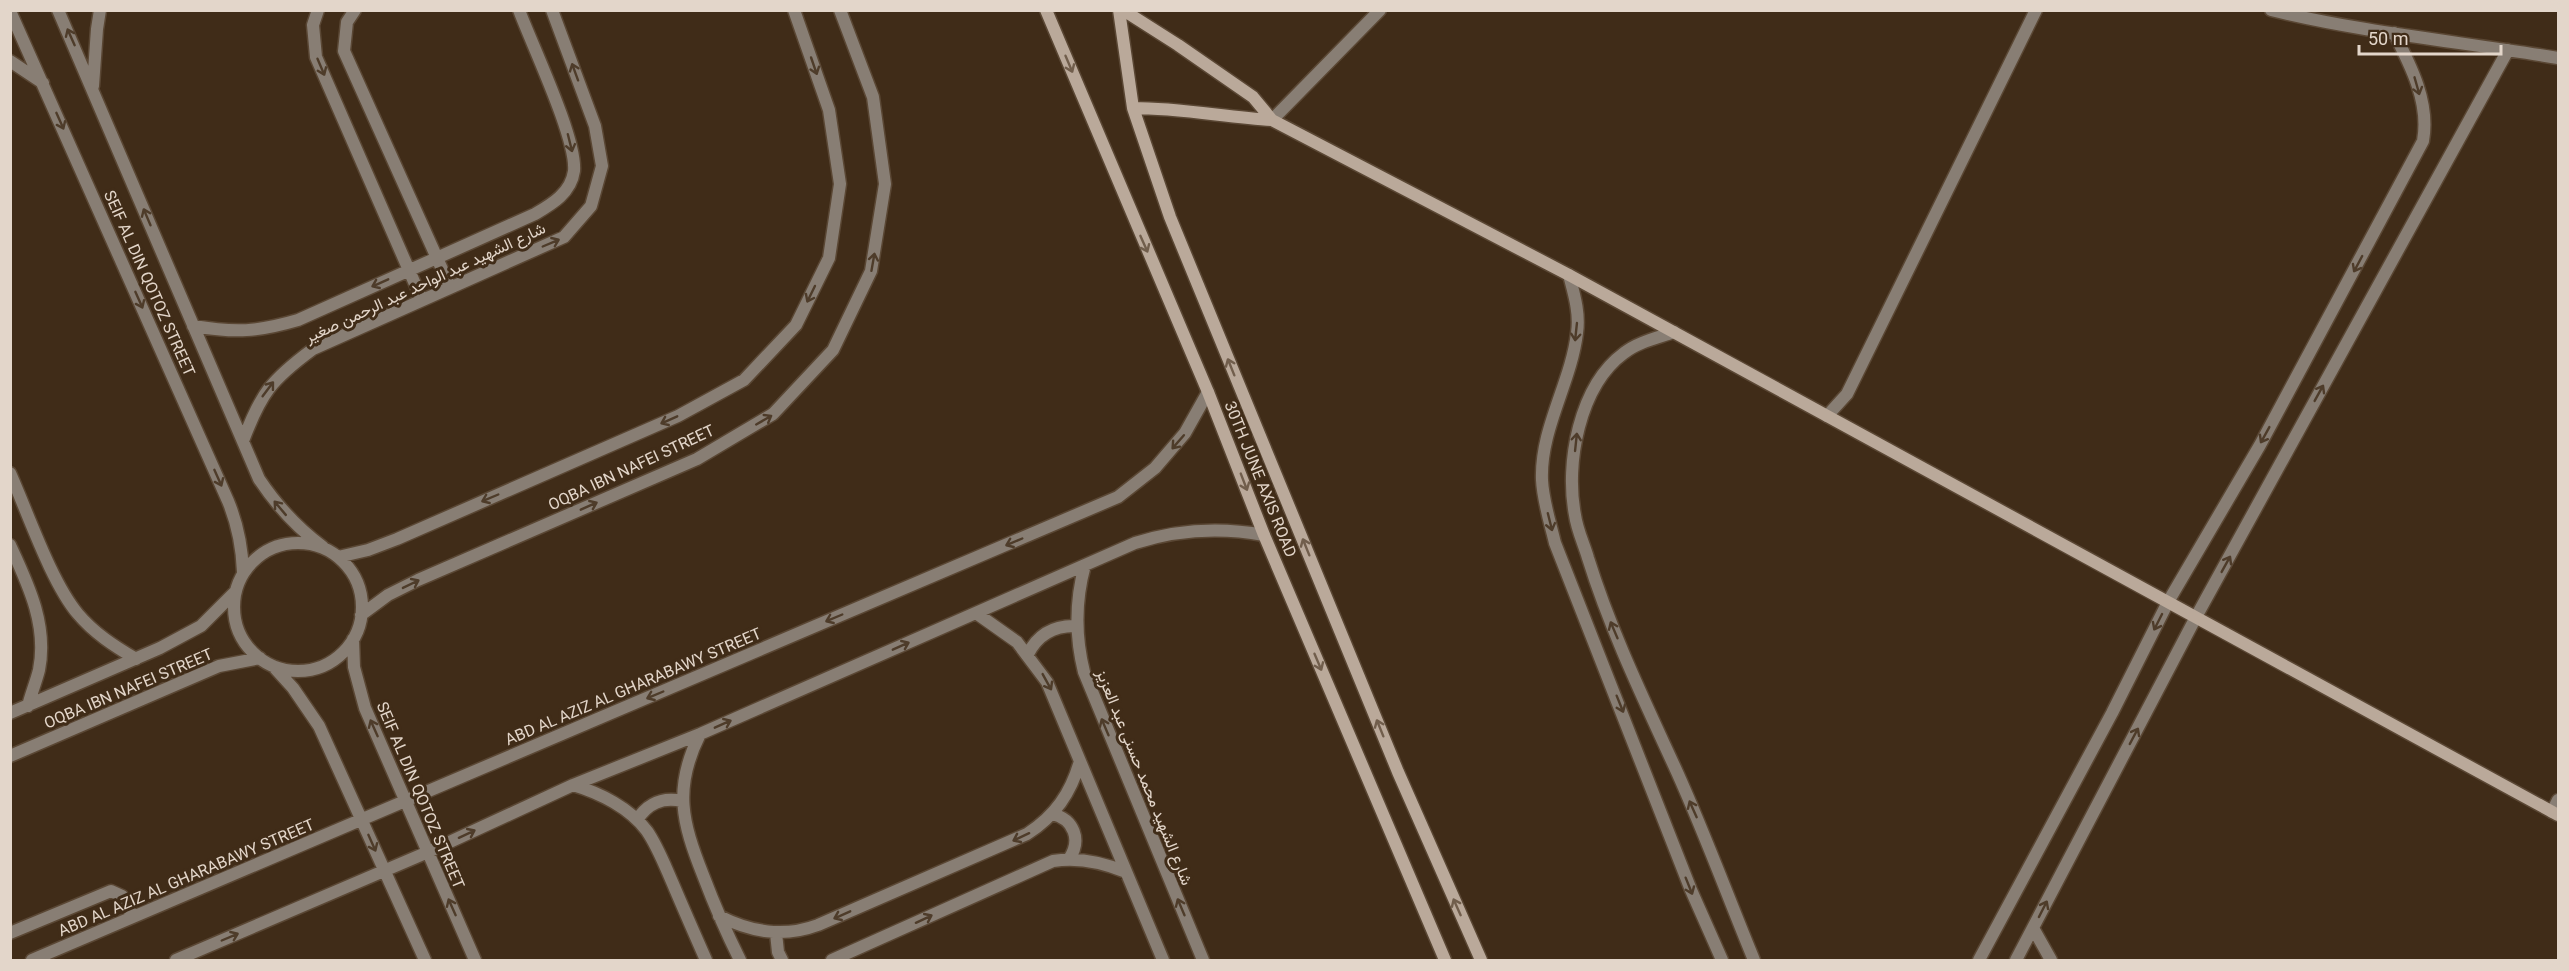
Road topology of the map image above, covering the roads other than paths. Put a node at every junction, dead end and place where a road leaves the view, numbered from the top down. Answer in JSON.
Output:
{"nodes":[{"id":1,"x":58,"y":10,"type":"edge"},
{"id":2,"x":100,"y":10,"type":"edge"},
{"id":3,"x":318,"y":10,"type":"edge"},
{"id":4,"x":355,"y":10,"type":"edge"},
{"id":5,"x":519,"y":10,"type":"edge"},
{"id":6,"x":552,"y":10,"type":"edge"},
{"id":7,"x":794,"y":10,"type":"edge"},
{"id":8,"x":840,"y":10,"type":"edge"},
{"id":9,"x":1046,"y":10,"type":"edge"},
{"id":10,"x":1121,"y":10,"type":"edge"},
{"id":11,"x":1380,"y":10,"type":"edge"},
{"id":12,"x":2036,"y":10,"type":"edge"},
{"id":13,"x":2271,"y":10,"type":"edge"},
{"id":14,"x":10,"y":11,"type":"edge"},
{"id":15,"x":2394,"y":33,"type":"junction"},
{"id":16,"x":2508,"y":50,"type":"junction"},
{"id":17,"x":2559,"y":58,"type":"edge"},
{"id":18,"x":10,"y":61,"type":"edge"},
{"id":19,"x":43,"y":83,"type":"junction"},
{"id":20,"x":93,"y":87,"type":"junction"},
{"id":21,"x":1133,"y":108,"type":"junction"},
{"id":22,"x":1272,"y":120,"type":"junction"},
{"id":23,"x":437,"y":258,"type":"junction"},
{"id":24,"x":409,"y":270,"type":"junction"},
{"id":25,"x":1569,"y":275,"type":"junction"},
{"id":26,"x":450,"y":287,"type":"junction"},
{"id":27,"x":422,"y":300,"type":"junction"},
{"id":28,"x":193,"y":326,"type":"junction"},
{"id":29,"x":1674,"y":332,"type":"junction"},
{"id":30,"x":1209,"y":392,"type":"junction"},
{"id":31,"x":1827,"y":416,"type":"junction"},
{"id":32,"x":243,"y":441,"type":"junction"},
{"id":33,"x":10,"y":474,"type":"edge"},
{"id":34,"x":23,"y":502,"type":"junction"},
{"id":35,"x":10,"y":508,"type":"edge"},
{"id":36,"x":1264,"y":535,"type":"junction"},
{"id":37,"x":10,"y":545,"type":"edge"},
{"id":38,"x":322,"y":548,"type":"junction"},
{"id":39,"x":338,"y":557,"type":"junction"},
{"id":40,"x":1085,"y":565,"type":"junction"},
{"id":41,"x":243,"y":572,"type":"junction"},
{"id":42,"x":235,"y":592,"type":"junction"},
{"id":43,"x":2168,"y":602,"type":"junction"},
{"id":44,"x":976,"y":613,"type":"junction"},
{"id":45,"x":361,"y":615,"type":"junction"},
{"id":46,"x":2196,"y":617,"type":"junction"},
{"id":47,"x":1077,"y":626,"type":"junction"},
{"id":48,"x":353,"y":639,"type":"junction"},
{"id":49,"x":1028,"y":654,"type":"junction"},
{"id":50,"x":260,"y":658,"type":"junction"},
{"id":51,"x":136,"y":659,"type":"junction"},
{"id":52,"x":272,"y":665,"type":"junction"},
{"id":53,"x":28,"y":705,"type":"junction"},
{"id":54,"x":10,"y":713,"type":"edge"},
{"id":55,"x":700,"y":734,"type":"junction"},
{"id":56,"x":10,"y":756,"type":"edge"},
{"id":57,"x":1080,"y":761,"type":"junction"},
{"id":58,"x":573,"y":786,"type":"junction"},
{"id":59,"x":2559,"y":800,"type":"edge"},
{"id":60,"x":406,"y":801,"type":"junction"},
{"id":61,"x":682,"y":801,"type":"junction"},
{"id":62,"x":1052,"y":814,"type":"junction"},
{"id":63,"x":2555,"y":814,"type":"edge"},
{"id":64,"x":361,"y":820,"type":"junction"},
{"id":65,"x":637,"y":820,"type":"junction"},
{"id":66,"x":428,"y":852,"type":"junction"},
{"id":67,"x":1069,"y":859,"type":"junction"},
{"id":68,"x":384,"y":872,"type":"junction"},
{"id":69,"x":1126,"y":872,"type":"junction"},
{"id":70,"x":719,"y":916,"type":"junction"},
{"id":71,"x":134,"y":917,"type":"junction"},
{"id":72,"x":2033,"y":928,"type":"junction"},
{"id":73,"x":10,"y":933,"type":"edge"},
{"id":74,"x":776,"y":933,"type":"junction"},
{"id":75,"x":32,"y":960,"type":"edge"},
{"id":76,"x":176,"y":960,"type":"edge"},
{"id":77,"x":425,"y":960,"type":"edge"},
{"id":78,"x":475,"y":960,"type":"edge"},
{"id":79,"x":706,"y":960,"type":"edge"},
{"id":80,"x":740,"y":960,"type":"edge"},
{"id":81,"x":782,"y":960,"type":"edge"},
{"id":82,"x":832,"y":960,"type":"edge"},
{"id":83,"x":1163,"y":960,"type":"edge"},
{"id":84,"x":1203,"y":960,"type":"edge"},
{"id":85,"x":1445,"y":960,"type":"edge"},
{"id":86,"x":1481,"y":960,"type":"edge"},
{"id":87,"x":1722,"y":960,"type":"edge"},
{"id":88,"x":1754,"y":960,"type":"edge"},
{"id":89,"x":1978,"y":960,"type":"edge"},
{"id":90,"x":2016,"y":960,"type":"edge"},
{"id":91,"x":2050,"y":960,"type":"edge"}],
"edges":[{"from":20,"to":1,"type":"street","name":"SEIF AL DIN QOTOZ STREET","one_way":true},
{"from":2,"to":20,"type":"street"},
{"from":3,"to":24,"type":"street","one_way":true},
{"from":4,"to":23,"type":"street"},
{"from":5,"to":23,"type":"street","name":"شارع الشهيد عبد الواحد عبد الرحمن صغير","one_way":true},
{"from":26,"to":6,"type":"street","name":"شارع الشهيد عبد الواحد عبد الرحمن صغير","one_way":true},
{"from":7,"to":39,"type":"street","name":"OQBA IBN NAFEI STREET","one_way":true},
{"from":45,"to":8,"type":"street","name":"OQBA IBN NAFEI STREET","one_way":true},
{"from":9,"to":30,"type":"street","name":"30TH JUNE AXIS ROAD","one_way":true},
{"from":10,"to":21,"type":"street","name":"30TH JUNE AXIS ROAD"},
{"from":10,"to":22,"type":"street"},
{"from":11,"to":22,"type":"street"},
{"from":12,"to":31,"type":"street"},
{"from":13,"to":15,"type":"street"},
{"from":14,"to":19,"type":"street","name":"SEIF AL DIN QOTOZ STREET"},
{"from":15,"to":16,"type":"street"},
{"from":15,"to":43,"type":"street","one_way":true},
{"from":16,"to":17,"type":"street"},
{"from":46,"to":16,"type":"street","one_way":true},
{"from":18,"to":19,"type":"street"},
{"from":19,"to":41,"type":"street","name":"SEIF AL DIN QOTOZ STREET","one_way":true},
{"from":28,"to":20,"type":"street","name":"SEIF AL DIN QOTOZ STREET","one_way":true},
{"from":21,"to":22,"type":"street"},
{"from":86,"to":21,"type":"street","name":"30TH JUNE AXIS ROAD","one_way":true},
{"from":22,"to":25,"type":"street"},
{"from":23,"to":24,"type":"street","name":"شارع الشهيد عبد الواحد عبد الرحمن صغير"},
{"from":23,"to":26,"type":"street"},
{"from":24,"to":27,"type":"street"},
{"from":24,"to":28,"type":"street","name":"شارع الشهيد عبد الواحد عبد الرحمن صغير","one_way":true},
{"from":25,"to":29,"type":"street"},
{"from":25,"to":87,"type":"street","one_way":true},
{"from":26,"to":27,"type":"street","name":"شارع الشهيد عبد الواحد عبد الرحمن صغير"},
{"from":32,"to":27,"type":"street","name":"شارع الشهيد عبد الواحد عبد الرحمن صغير","one_way":true},
{"from":28,"to":32,"type":"street","name":"SEIF AL DIN QOTOZ STREET"},
{"from":29,"to":31,"type":"street"},
{"from":88,"to":29,"type":"street","one_way":true},
{"from":30,"to":36,"type":"street","name":"30TH JUNE AXIS ROAD","one_way":true},
{"from":30,"to":60,"type":"street","name":"ABD AL AZIZ AL GHARABAWY STREET","one_way":true},
{"from":31,"to":43,"type":"street"},
{"from":38,"to":32,"type":"street","name":"SEIF AL DIN QOTOZ STREET","one_way":true},
{"from":33,"to":34,"type":"street"},
{"from":34,"to":35,"type":"street"},
{"from":34,"to":51,"type":"street"},
{"from":36,"to":40,"type":"street"},
{"from":36,"to":85,"type":"street","name":"30TH JUNE AXIS ROAD","one_way":true},
{"from":37,"to":53,"type":"street"},
{"from":38,"to":39,"type":"street"},
{"from":38,"to":41,"type":"street"},
{"from":39,"to":45,"type":"street"},
{"from":40,"to":44,"type":"street"},
{"from":40,"to":47,"type":"street","name":"شارع الشهيد محمد حسنى عبد العزيز"},
{"from":41,"to":42,"type":"street"},
{"from":42,"to":50,"type":"street"},
{"from":42,"to":51,"type":"street","name":"OQBA IBN NAFEI STREET"},
{"from":43,"to":46,"type":"street"},
{"from":43,"to":89,"type":"street","one_way":true},
{"from":44,"to":49,"type":"street"},
{"from":55,"to":44,"type":"street","one_way":true},
{"from":45,"to":48,"type":"street"},
{"from":46,"to":63,"type":"street"},
{"from":72,"to":46,"type":"street","one_way":true},
{"from":47,"to":49,"type":"street"},
{"from":84,"to":47,"type":"street","name":"شارع الشهيد محمد حسنى عبد العزيز","one_way":true},
{"from":48,"to":52,"type":"street"},
{"from":60,"to":48,"type":"street","name":"SEIF AL DIN QOTOZ STREET","one_way":true},
{"from":49,"to":57,"type":"street","one_way":true},
{"from":50,"to":52,"type":"street"},
{"from":50,"to":56,"type":"street","name":"OQBA IBN NAFEI STREET"},
{"from":51,"to":53,"type":"street","name":"OQBA IBN NAFEI STREET"},
{"from":52,"to":64,"type":"street"},
{"from":53,"to":54,"type":"street","name":"OQBA IBN NAFEI STREET"},
{"from":55,"to":58,"type":"street"},
{"from":55,"to":61,"type":"street"},
{"from":57,"to":62,"type":"street"},
{"from":57,"to":69,"type":"street"},
{"from":58,"to":65,"type":"street"},
{"from":66,"to":58,"type":"street","one_way":true},
{"from":59,"to":63,"type":"street"},
{"from":60,"to":64,"type":"street","name":"ABD AL AZIZ AL GHARABAWY STREET"},
{"from":60,"to":66,"type":"street","name":"SEIF AL DIN QOTOZ STREET"},
{"from":61,"to":65,"type":"street"},
{"from":61,"to":70,"type":"street"},
{"from":62,"to":67,"type":"street"},
{"from":62,"to":74,"type":"street","one_way":true},
{"from":64,"to":68,"type":"street","one_way":true},
{"from":64,"to":71,"type":"street","name":"ABD AL AZIZ AL GHARABAWY STREET"},
{"from":65,"to":79,"type":"street"},
{"from":66,"to":68,"type":"street"},
{"from":78,"to":66,"type":"street","name":"SEIF AL DIN QOTOZ STREET","one_way":true},
{"from":67,"to":69,"type":"street"},
{"from":82,"to":67,"type":"street","one_way":true},
{"from":76,"to":68,"type":"street","one_way":true},
{"from":68,"to":77,"type":"street"},
{"from":69,"to":83,"type":"street"},
{"from":70,"to":74,"type":"street"},
{"from":70,"to":80,"type":"street"},
{"from":71,"to":73,"type":"street"},
{"from":71,"to":75,"type":"street","name":"ABD AL AZIZ AL GHARABAWY STREET"},
{"from":72,"to":90,"type":"street"},
{"from":72,"to":91,"type":"street"},
{"from":74,"to":81,"type":"street"}]}
